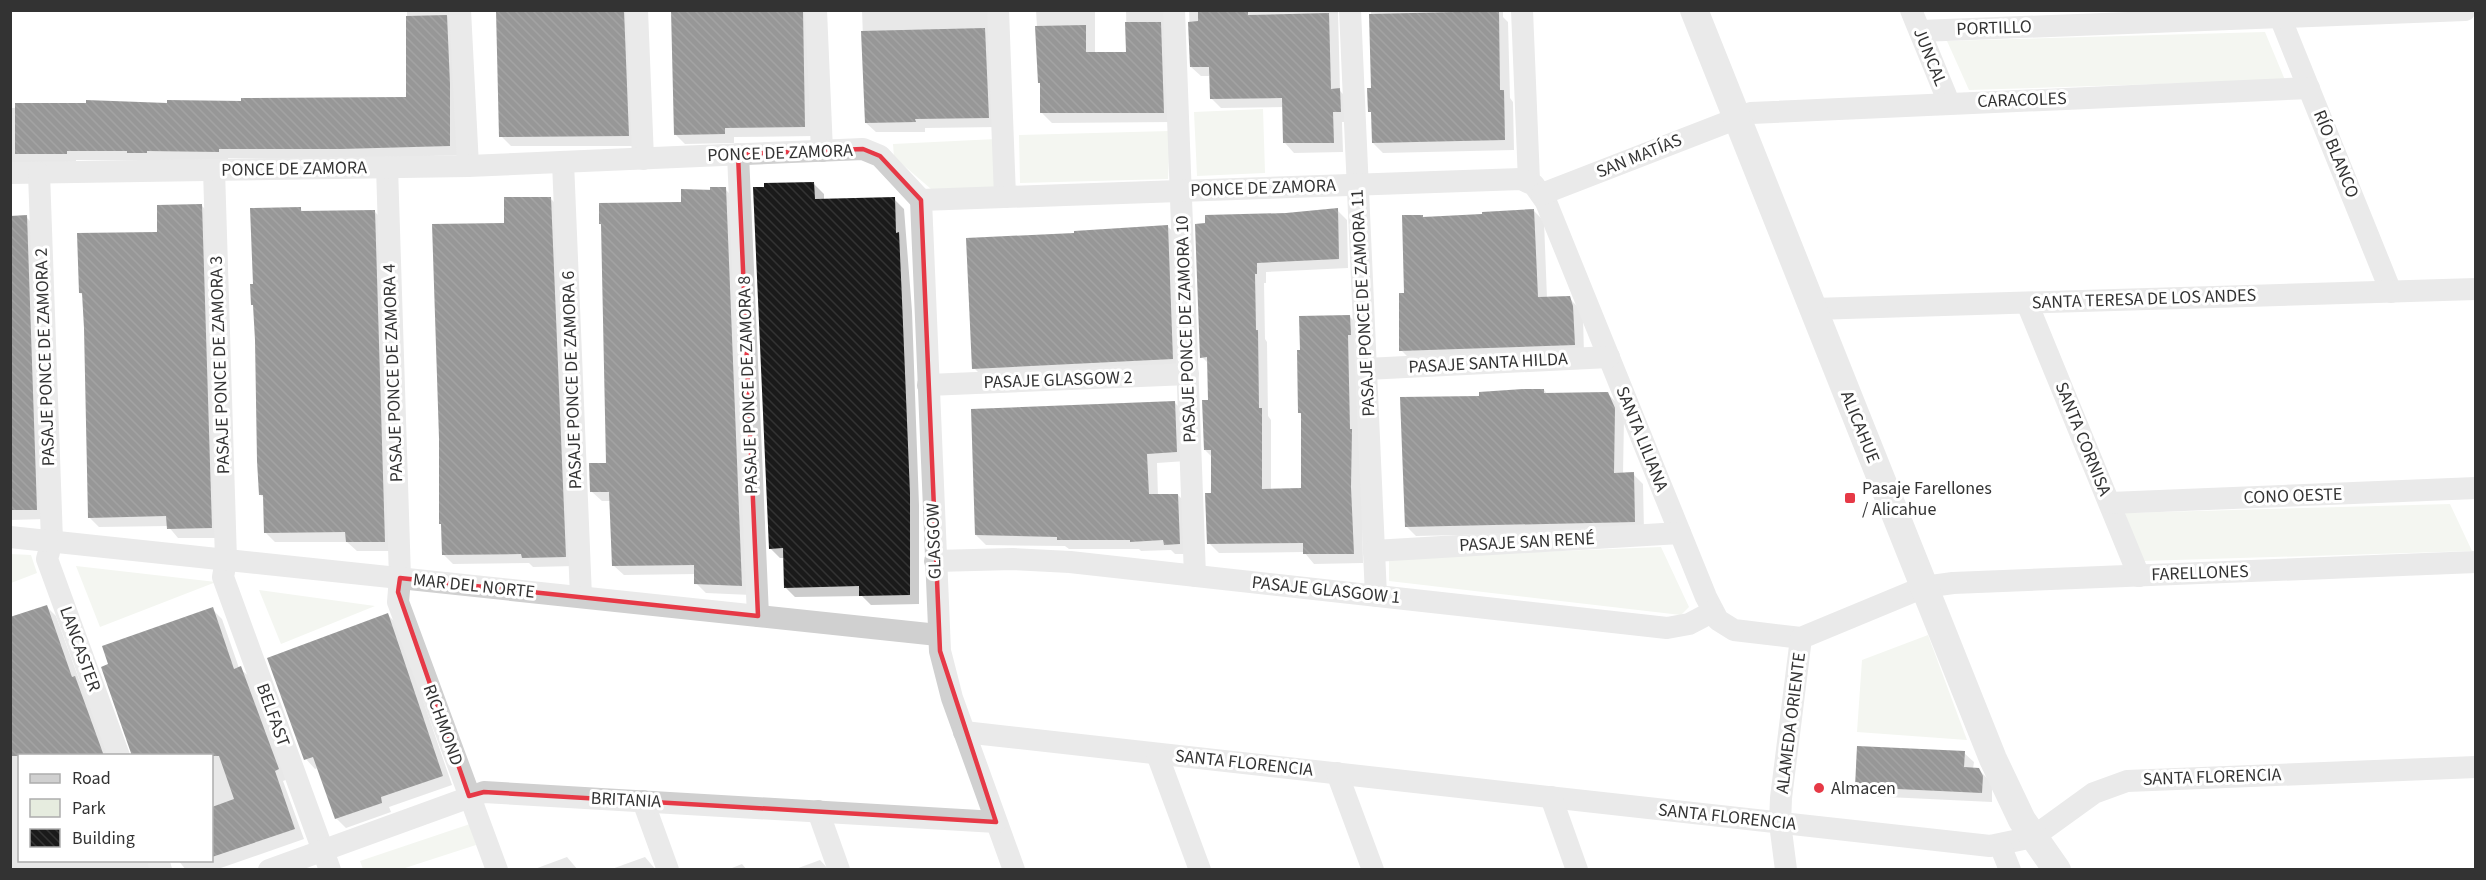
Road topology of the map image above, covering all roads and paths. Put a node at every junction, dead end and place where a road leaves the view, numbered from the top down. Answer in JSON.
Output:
{"nodes":[{"id":1,"x":460,"y":10,"type":"edge"},
{"id":2,"x":637,"y":10,"type":"edge"},
{"id":3,"x":816,"y":10,"type":"edge"},
{"id":4,"x":998,"y":10,"type":"edge"},
{"id":5,"x":1174,"y":10,"type":"edge"},
{"id":6,"x":1350,"y":10,"type":"edge"},
{"id":7,"x":1522,"y":10,"type":"edge"},
{"id":8,"x":1694,"y":10,"type":"edge"},
{"id":9,"x":2465,"y":10,"type":"edge"},
{"id":10,"x":2280,"y":17,"type":"junction"},
{"id":11,"x":1916,"y":21,"type":"edge"},
{"id":12,"x":2309,"y":88,"type":"junction"},
{"id":13,"x":1949,"y":103,"type":"junction"},
{"id":14,"x":1736,"y":117,"type":"junction"},
{"id":15,"x":822,"y":151,"type":"junction"},
{"id":16,"x":738,"y":154,"type":"junction"},
{"id":17,"x":643,"y":159,"type":"junction"},
{"id":18,"x":562,"y":162,"type":"junction"},
{"id":19,"x":468,"y":166,"type":"junction"},
{"id":20,"x":387,"y":168,"type":"junction"},
{"id":21,"x":214,"y":170,"type":"junction"},
{"id":22,"x":39,"y":172,"type":"junction"},
{"id":23,"x":10,"y":173,"type":"edge"},
{"id":24,"x":1358,"y":184,"type":"junction"},
{"id":25,"x":1536,"y":188,"type":"junction"},
{"id":26,"x":1180,"y":191,"type":"junction"},
{"id":27,"x":1005,"y":197,"type":"junction"},
{"id":28,"x":921,"y":200,"type":"junction"},
{"id":29,"x":2475,"y":289,"type":"edge"},
{"id":30,"x":2391,"y":292,"type":"junction"},
{"id":31,"x":2027,"y":303,"type":"junction"},
{"id":32,"x":1813,"y":309,"type":"junction"},
{"id":33,"x":1609,"y":357,"type":"junction"},
{"id":34,"x":1366,"y":369,"type":"junction"},
{"id":35,"x":1188,"y":374,"type":"junction"},
{"id":36,"x":928,"y":385,"type":"junction"},
{"id":37,"x":2474,"y":493,"type":"edge"},
{"id":38,"x":2109,"y":503,"type":"junction"},
{"id":39,"x":1680,"y":533,"type":"junction"},
{"id":40,"x":10,"y":537,"type":"edge"},
{"id":41,"x":52,"y":541,"type":"junction"},
{"id":42,"x":1374,"y":551,"type":"junction"},
{"id":43,"x":226,"y":560,"type":"junction"},
{"id":44,"x":935,"y":561,"type":"junction"},
{"id":45,"x":2475,"y":562,"type":"edge"},
{"id":46,"x":1195,"y":576,"type":"junction"},
{"id":47,"x":2139,"y":576,"type":"junction"},
{"id":48,"x":400,"y":578,"type":"junction"},
{"id":49,"x":1924,"y":587,"type":"junction"},
{"id":50,"x":1376,"y":596,"type":"junction"},
{"id":51,"x":581,"y":597,"type":"junction"},
{"id":52,"x":1712,"y":612,"type":"junction"},
{"id":53,"x":758,"y":616,"type":"junction"},
{"id":54,"x":938,"y":635,"type":"junction"},
{"id":55,"x":1801,"y":638,"type":"junction"},
{"id":56,"x":964,"y":732,"type":"junction"},
{"id":57,"x":118,"y":754,"type":"edge"},
{"id":58,"x":1156,"y":754,"type":"junction"},
{"id":59,"x":2475,"y":767,"type":"edge"},
{"id":60,"x":1337,"y":773,"type":"junction"},
{"id":61,"x":469,"y":796,"type":"junction"},
{"id":62,"x":1551,"y":797,"type":"junction"},
{"id":63,"x":643,"y":801,"type":"junction"},
{"id":64,"x":818,"y":811,"type":"junction"},
{"id":65,"x":996,"y":822,"type":"junction"},
{"id":66,"x":1780,"y":823,"type":"junction"},
{"id":67,"x":2033,"y":837,"type":"junction"},
{"id":68,"x":2000,"y":845,"type":"junction"},
{"id":69,"x":327,"y":860,"type":"edge"},
{"id":70,"x":270,"y":870,"type":"edge"},
{"id":71,"x":497,"y":870,"type":"edge"},
{"id":72,"x":668,"y":870,"type":"edge"},
{"id":73,"x":839,"y":870,"type":"edge"},
{"id":74,"x":1014,"y":870,"type":"edge"},
{"id":75,"x":1200,"y":870,"type":"edge"},
{"id":76,"x":1373,"y":870,"type":"edge"},
{"id":77,"x":1577,"y":870,"type":"edge"},
{"id":78,"x":1786,"y":870,"type":"edge"},
{"id":79,"x":2010,"y":870,"type":"edge"},
{"id":80,"x":2057,"y":870,"type":"edge"}],
"edges":[{"from":1,"to":19,"type":"street"},
{"from":2,"to":17,"type":"street"},
{"from":3,"to":15,"type":"street"},
{"from":4,"to":27,"type":"street"},
{"from":5,"to":26,"type":"street","name":"PASAJE PONCE DE ZAMORA 10"},
{"from":6,"to":24,"type":"street","name":"PASAJE PONCE DE ZAMORA 11"},
{"from":7,"to":25,"type":"street"},
{"from":8,"to":14,"type":"street","name":"ALICAHUE"},
{"from":9,"to":10,"type":"street","name":"PORTILLO"},
{"from":10,"to":11,"type":"street","name":"PORTILLO"},
{"from":10,"to":12,"type":"street","name":"RÍO BLANCO"},
{"from":11,"to":13,"type":"street","name":"JUNCAL"},
{"from":12,"to":13,"type":"street","name":"CARACOLES"},
{"from":12,"to":30,"type":"street","name":"RÍO BLANCO"},
{"from":13,"to":14,"type":"street","name":"CARACOLES"},
{"from":14,"to":25,"type":"street","name":"SAN MATÍAS"},
{"from":14,"to":32,"type":"street","name":"ALICAHUE"},
{"from":15,"to":16,"type":"street","name":"PONCE DE ZAMORA"},
{"from":15,"to":28,"type":"street","name":"PONCE DE ZAMORA"},
{"from":16,"to":17,"type":"street","name":"PONCE DE ZAMORA"},
{"from":16,"to":53,"type":"street","name":"PASAJE PONCE DE ZAMORA 8"},
{"from":17,"to":18,"type":"street","name":"PONCE DE ZAMORA"},
{"from":18,"to":19,"type":"street","name":"PONCE DE ZAMORA"},
{"from":18,"to":51,"type":"street","name":"PASAJE PONCE DE ZAMORA 6"},
{"from":19,"to":20,"type":"street","name":"PONCE DE ZAMORA"},
{"from":20,"to":21,"type":"street","name":"PONCE DE ZAMORA"},
{"from":20,"to":48,"type":"street","name":"PASAJE PONCE DE ZAMORA 4"},
{"from":21,"to":22,"type":"street","name":"PONCE DE ZAMORA"},
{"from":21,"to":43,"type":"street","name":"PASAJE PONCE DE ZAMORA 3"},
{"from":22,"to":23,"type":"street","name":"PONCE DE ZAMORA"},
{"from":22,"to":41,"type":"street","name":"PASAJE PONCE DE ZAMORA 2"},
{"from":24,"to":25,"type":"street","name":"PONCE DE ZAMORA"},
{"from":24,"to":26,"type":"street","name":"PONCE DE ZAMORA"},
{"from":24,"to":34,"type":"street","name":"PASAJE PONCE DE ZAMORA 11"},
{"from":25,"to":33,"type":"street","name":"SANTA LILIANA"},
{"from":26,"to":27,"type":"street","name":"PONCE DE ZAMORA"},
{"from":26,"to":35,"type":"street","name":"PASAJE PONCE DE ZAMORA 10"},
{"from":27,"to":28,"type":"street","name":"PONCE DE ZAMORA"},
{"from":28,"to":36,"type":"street","name":"GLASGOW"},
{"from":29,"to":30,"type":"street","name":"SANTA TERESA DE LOS ANDES"},
{"from":30,"to":31,"type":"street","name":"SANTA TERESA DE LOS ANDES"},
{"from":31,"to":32,"type":"street","name":"SANTA TERESA DE LOS ANDES"},
{"from":31,"to":38,"type":"street","name":"SANTA CORNISA"},
{"from":32,"to":49,"type":"street","name":"ALICAHUE"},
{"from":33,"to":34,"type":"street","name":"PASAJE SANTA HILDA"},
{"from":33,"to":39,"type":"street","name":"SANTA LILIANA"},
{"from":34,"to":42,"type":"street","name":"PASAJE PONCE DE ZAMORA 11"},
{"from":35,"to":36,"type":"street","name":"PASAJE GLASGOW 2"},
{"from":35,"to":46,"type":"street","name":"PASAJE PONCE DE ZAMORA 10"},
{"from":36,"to":44,"type":"street","name":"GLASGOW"},
{"from":37,"to":38,"type":"street","name":"CONO OESTE"},
{"from":38,"to":47,"type":"street","name":"SANTA CORNISA"},
{"from":39,"to":42,"type":"street","name":"PASAJE SAN RENÉ"},
{"from":39,"to":52,"type":"street","name":"SANTA LILIANA"},
{"from":40,"to":41,"type":"street","name":"MAR DEL NORTE"},
{"from":41,"to":43,"type":"street","name":"MAR DEL NORTE"},
{"from":41,"to":57,"type":"street","name":"LANCASTER"},
{"from":42,"to":50,"type":"street","name":"PASAJE PONCE DE ZAMORA 11"},
{"from":43,"to":48,"type":"street","name":"MAR DEL NORTE"},
{"from":43,"to":69,"type":"street","name":"BELFAST"},
{"from":44,"to":46,"type":"street","name":"PASAJE GLASGOW 1"},
{"from":44,"to":54,"type":"street","name":"GLASGOW"},
{"from":45,"to":47,"type":"street","name":"FARELLONES"},
{"from":46,"to":50,"type":"street","name":"PASAJE GLASGOW 1"},
{"from":47,"to":49,"type":"street","name":"FARELLONES"},
{"from":48,"to":51,"type":"street","name":"MAR DEL NORTE"},
{"from":48,"to":61,"type":"street","name":"RICHMOND"},
{"from":49,"to":55,"type":"street","name":"ALAMEDA ORIENTE"},
{"from":49,"to":67,"type":"street","name":"ALICAHUE"},
{"from":50,"to":52,"type":"street","name":"PASAJE GLASGOW 1"},
{"from":51,"to":53,"type":"street","name":"MAR DEL NORTE"},
{"from":52,"to":55,"type":"street","name":"SANTA LILIANA"},
{"from":53,"to":54,"type":"street","name":"MAR DEL NORTE"},
{"from":54,"to":56,"type":"street","name":"GLASGOW"},
{"from":55,"to":66,"type":"street","name":"ALAMEDA ORIENTE"},
{"from":56,"to":58,"type":"street","name":"SANTA FLORENCIA"},
{"from":56,"to":65,"type":"street","name":"GLASGOW"},
{"from":58,"to":60,"type":"street","name":"SANTA FLORENCIA"},
{"from":58,"to":75,"type":"street"},
{"from":59,"to":67,"type":"street","name":"SANTA FLORENCIA"},
{"from":60,"to":62,"type":"street","name":"SANTA FLORENCIA"},
{"from":60,"to":76,"type":"street"},
{"from":61,"to":63,"type":"street","name":"BRITANIA"},
{"from":61,"to":69,"type":"street","name":"BRITANIA"},
{"from":61,"to":71,"type":"street","name":"RICHMOND"},
{"from":62,"to":66,"type":"street","name":"SANTA FLORENCIA"},
{"from":62,"to":77,"type":"street"},
{"from":63,"to":64,"type":"street","name":"BRITANIA"},
{"from":63,"to":72,"type":"street"},
{"from":64,"to":65,"type":"street","name":"BRITANIA"},
{"from":64,"to":73,"type":"street"},
{"from":65,"to":74,"type":"street","name":"GLASGOW"},
{"from":66,"to":68,"type":"street","name":"SANTA FLORENCIA"},
{"from":66,"to":78,"type":"street","name":"ALAMEDA ORIENTE"},
{"from":67,"to":68,"type":"street","name":"SANTA FLORENCIA"},
{"from":67,"to":80,"type":"street","name":"ALICAHUE"},
{"from":68,"to":79,"type":"street"},
{"from":69,"to":70,"type":"street","name":"BRITANIA"}]}
